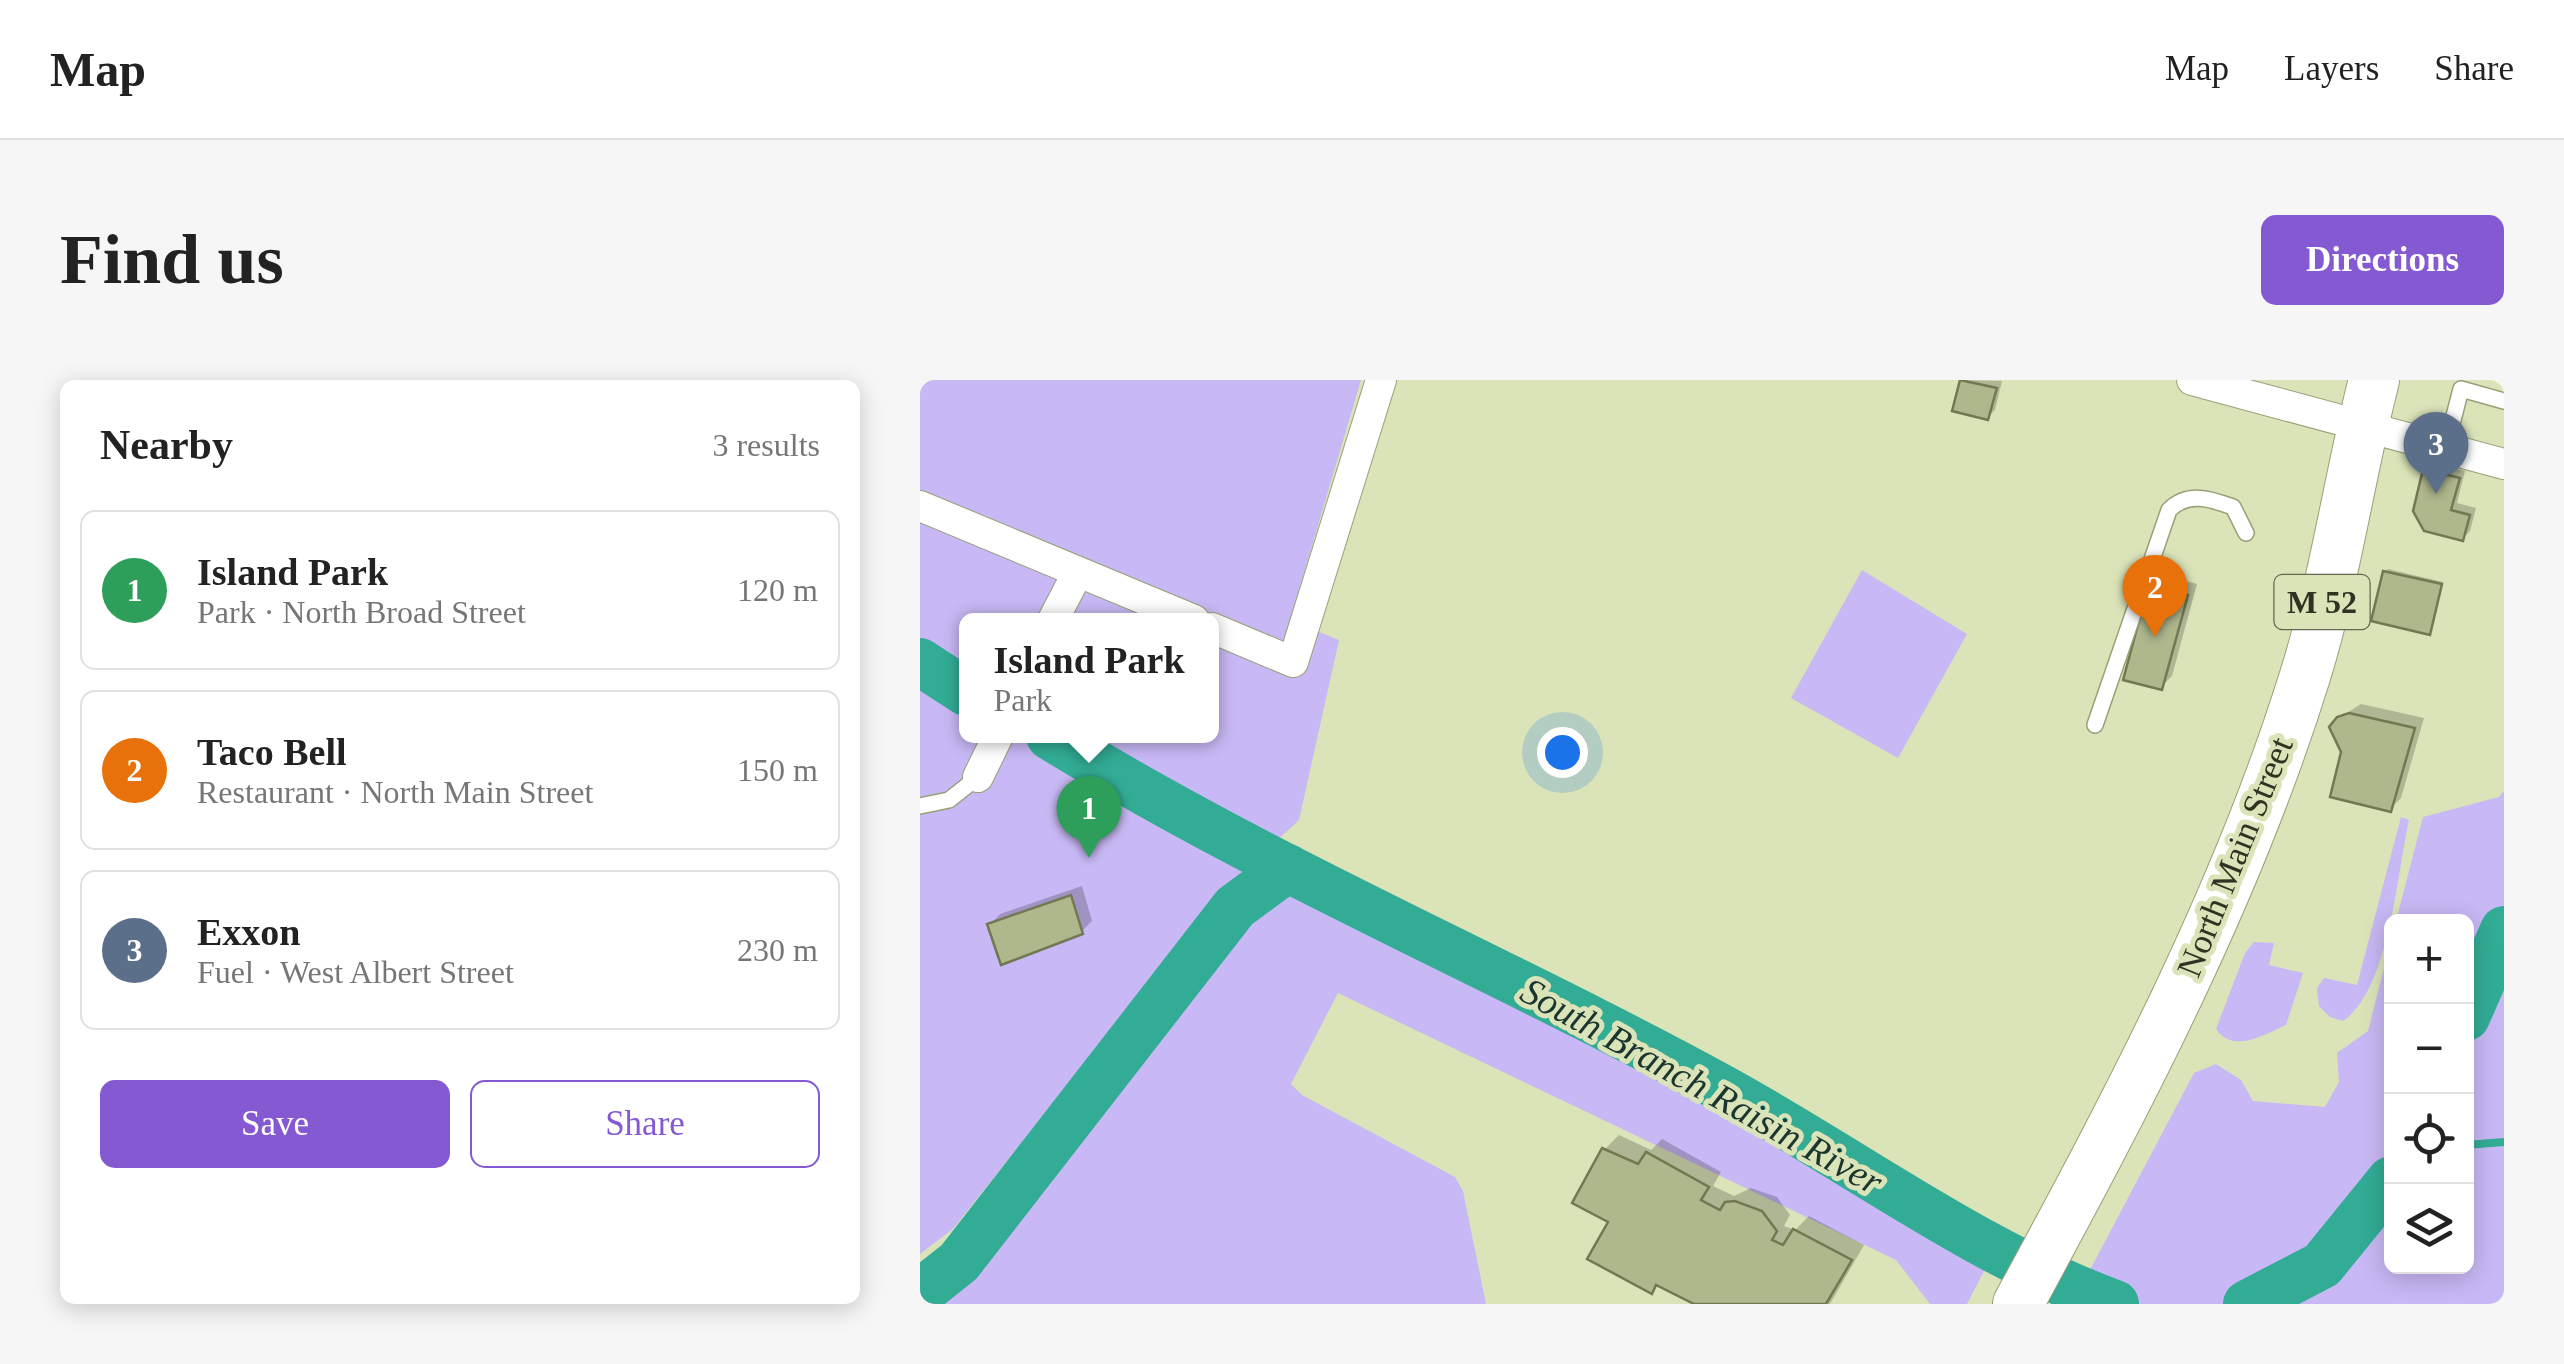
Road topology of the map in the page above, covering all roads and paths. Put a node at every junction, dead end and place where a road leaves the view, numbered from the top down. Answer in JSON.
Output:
{"nodes":[{"id":1,"x":1381,"y":380,"type":"edge"},
{"id":2,"x":2192,"y":380,"type":"edge"},
{"id":3,"x":2504,"y":400,"type":"edge"},
{"id":4,"x":2368,"y":402,"type":"edge"},
{"id":5,"x":2446,"y":448,"type":"junction"},
{"id":6,"x":2504,"y":464,"type":"edge"},
{"id":7,"x":920,"y":506,"type":"edge"},
{"id":8,"x":2246,"y":533,"type":"dead end"},
{"id":9,"x":1078,"y":572,"type":"junction"},
{"id":10,"x":1057,"y":613,"type":"edge"},
{"id":11,"x":1177,"y":613,"type":"edge"},
{"id":12,"x":1219,"y":631,"type":"edge"},
{"id":13,"x":2094,"y":725,"type":"dead end"},
{"id":14,"x":995,"y":743,"type":"edge"},
{"id":15,"x":978,"y":777,"type":"joint"},
{"id":16,"x":920,"y":806,"type":"edge"},
{"id":17,"x":2018,"y":1304,"type":"edge"}],
"edges":[{"from":1,"to":12,"type":"street"},
{"from":2,"to":4,"type":"street"},
{"from":3,"to":5,"type":"lane"},
{"from":4,"to":5,"type":"street"},
{"from":4,"to":17,"type":"main road","name":"North Main Street","number":"M 52"},
{"from":5,"to":6,"type":"street"},
{"from":7,"to":9,"type":"street"},
{"from":8,"to":13,"type":"lane"},
{"from":9,"to":10,"type":"street"},
{"from":9,"to":11,"type":"street"},
{"from":14,"to":15,"type":"street"},
{"from":15,"to":16,"type":"lane"}]}
